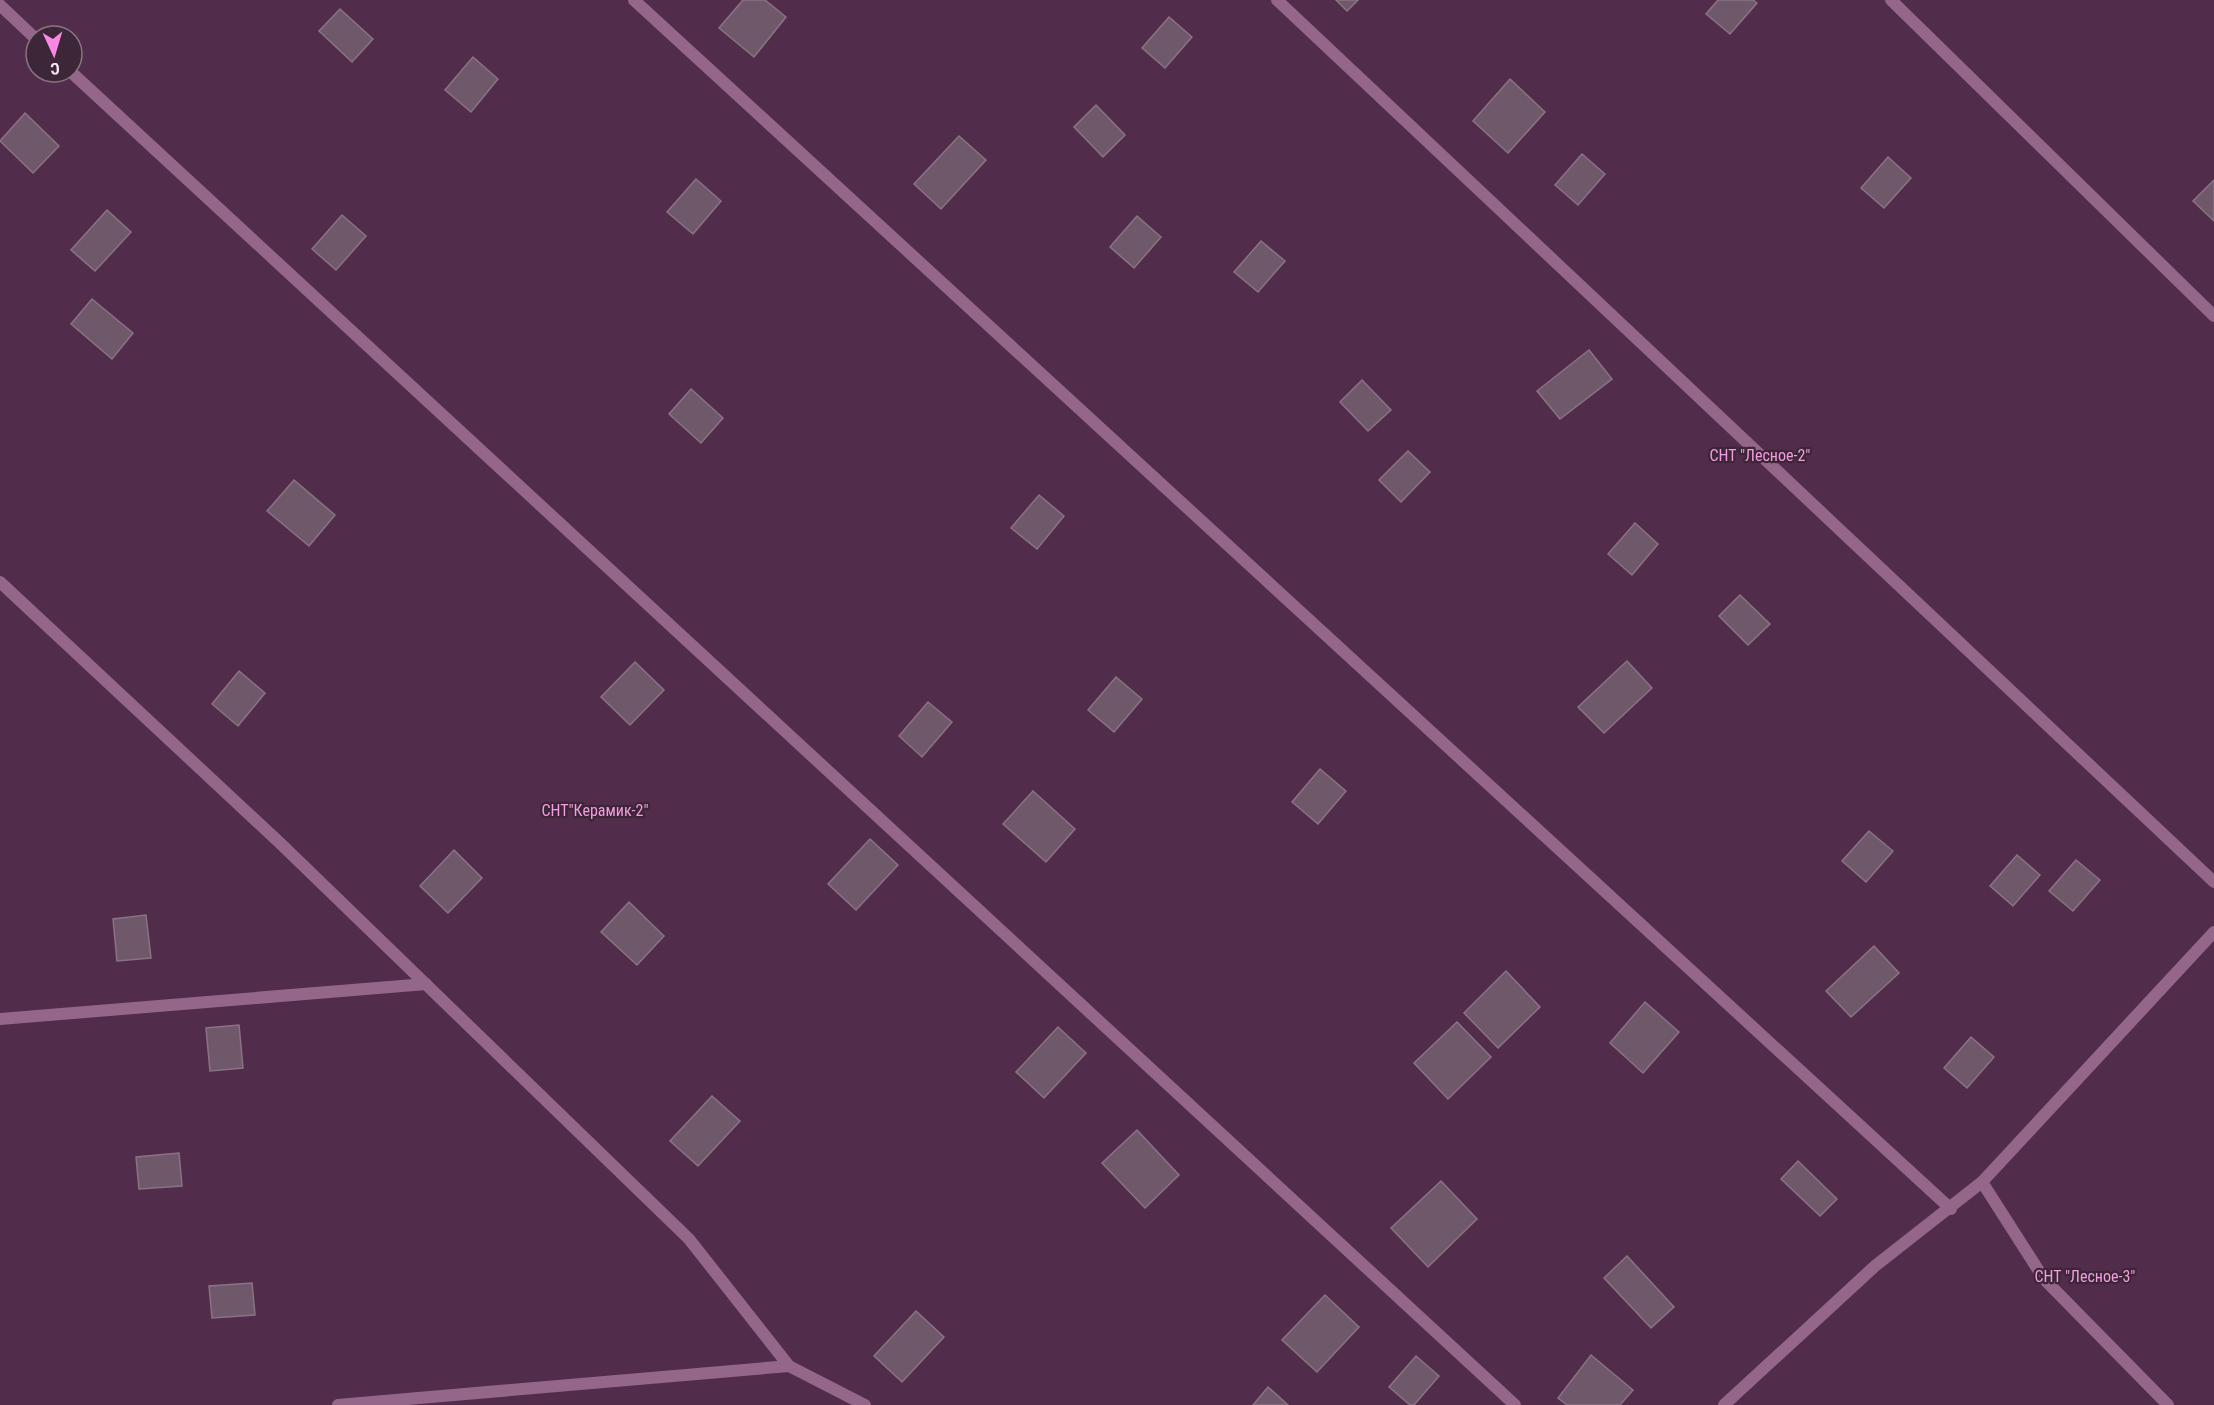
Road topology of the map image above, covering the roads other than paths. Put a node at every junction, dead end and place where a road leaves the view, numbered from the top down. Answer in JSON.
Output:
{"nodes":[{"id":1,"x":634,"y":0,"type":"edge"},
{"id":2,"x":1278,"y":0,"type":"edge"},
{"id":3,"x":1891,"y":0,"type":"edge"},
{"id":4,"x":0,"y":5,"type":"edge"},
{"id":5,"x":24,"y":28,"type":"edge"},
{"id":6,"x":84,"y":84,"type":"edge"},
{"id":7,"x":2214,"y":316,"type":"edge"},
{"id":8,"x":0,"y":582,"type":"edge"},
{"id":9,"x":2214,"y":882,"type":"edge"},
{"id":10,"x":2214,"y":932,"type":"edge"},
{"id":11,"x":426,"y":984,"type":"junction"},
{"id":12,"x":0,"y":1019,"type":"edge"},
{"id":13,"x":1982,"y":1182,"type":"junction"},
{"id":14,"x":1951,"y":1209,"type":"junction"},
{"id":15,"x":789,"y":1366,"type":"junction"},
{"id":16,"x":338,"y":1405,"type":"edge"},
{"id":17,"x":865,"y":1405,"type":"edge"},
{"id":18,"x":1515,"y":1405,"type":"edge"},
{"id":19,"x":1724,"y":1405,"type":"edge"},
{"id":20,"x":2168,"y":1405,"type":"edge"}],
"edges":[{"from":1,"to":14,"type":"street"},
{"from":2,"to":9,"type":"street"},
{"from":3,"to":7,"type":"street"},
{"from":4,"to":5,"type":"street"},
{"from":6,"to":18,"type":"street"},
{"from":8,"to":11,"type":"street"},
{"from":10,"to":13,"type":"street"},
{"from":11,"to":12,"type":"street"},
{"from":11,"to":15,"type":"street"},
{"from":13,"to":14,"type":"street"},
{"from":13,"to":20,"type":"street"},
{"from":14,"to":19,"type":"street"},
{"from":15,"to":16,"type":"street"},
{"from":15,"to":17,"type":"street"}]}
